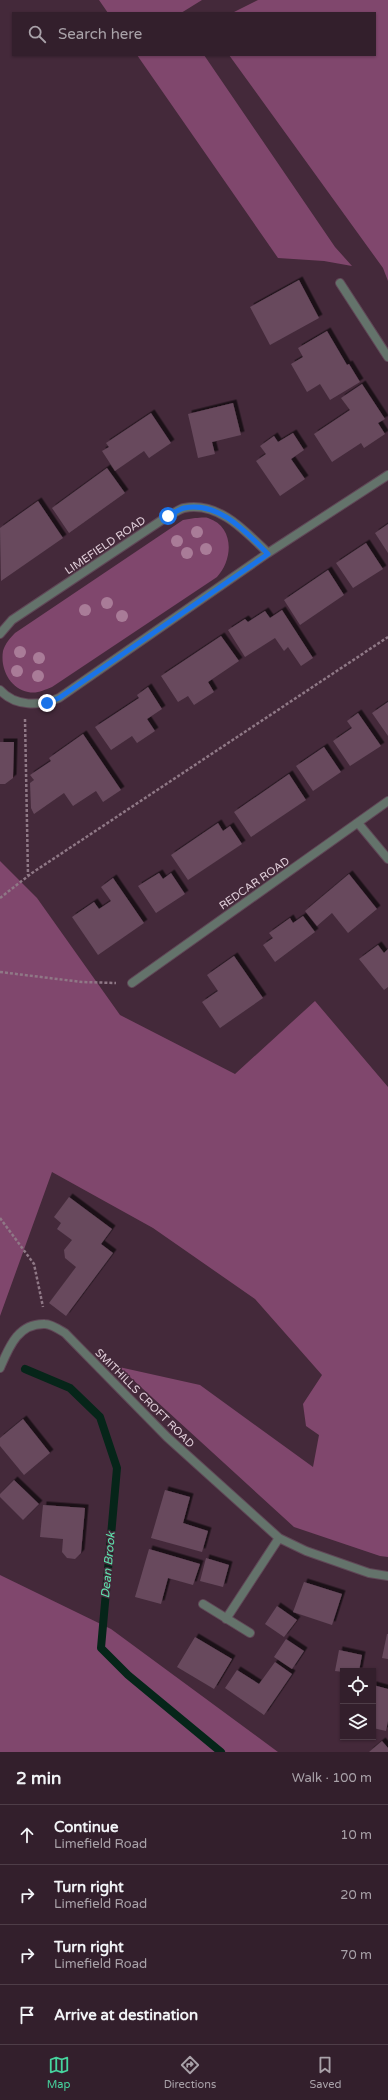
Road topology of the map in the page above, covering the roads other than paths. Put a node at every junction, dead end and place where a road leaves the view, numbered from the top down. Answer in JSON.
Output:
{"nodes":[{"id":1,"x":340,"y":283,"type":"dead end"},
{"id":2,"x":388,"y":357,"type":"edge"},
{"id":3,"x":388,"y":475,"type":"edge"},
{"id":4,"x":268,"y":554,"type":"junction"},
{"id":5,"x":0,"y":634,"type":"edge"},
{"id":6,"x":0,"y":690,"type":"edge"},
{"id":7,"x":388,"y":801,"type":"edge"},
{"id":8,"x":358,"y":823,"type":"junction"},
{"id":9,"x":388,"y":859,"type":"edge"},
{"id":10,"x":132,"y":983,"type":"road end"},
{"id":11,"x":0,"y":1368,"type":"edge"},
{"id":12,"x":279,"y":1538,"type":"junction"},
{"id":13,"x":388,"y":1576,"type":"edge"},
{"id":14,"x":203,"y":1604,"type":"dead end"},
{"id":15,"x":226,"y":1619,"type":"junction"},
{"id":16,"x":250,"y":1633,"type":"dead end"}],
"edges":[{"from":1,"to":2,"type":"street"},
{"from":3,"to":4,"type":"street"},
{"from":4,"to":5,"type":"street","name":"LIMEFIELD ROAD"},
{"from":4,"to":6,"type":"street"},
{"from":7,"to":8,"type":"street","name":"REDCAR ROAD"},
{"from":8,"to":9,"type":"street"},
{"from":8,"to":10,"type":"street","name":"REDCAR ROAD"},
{"from":11,"to":12,"type":"street","name":"SMITHILLS CROFT ROAD"},
{"from":12,"to":13,"type":"street","name":"SMITHILLS CROFT ROAD"},
{"from":12,"to":15,"type":"street"},
{"from":14,"to":15,"type":"street"},
{"from":15,"to":16,"type":"street"}]}
